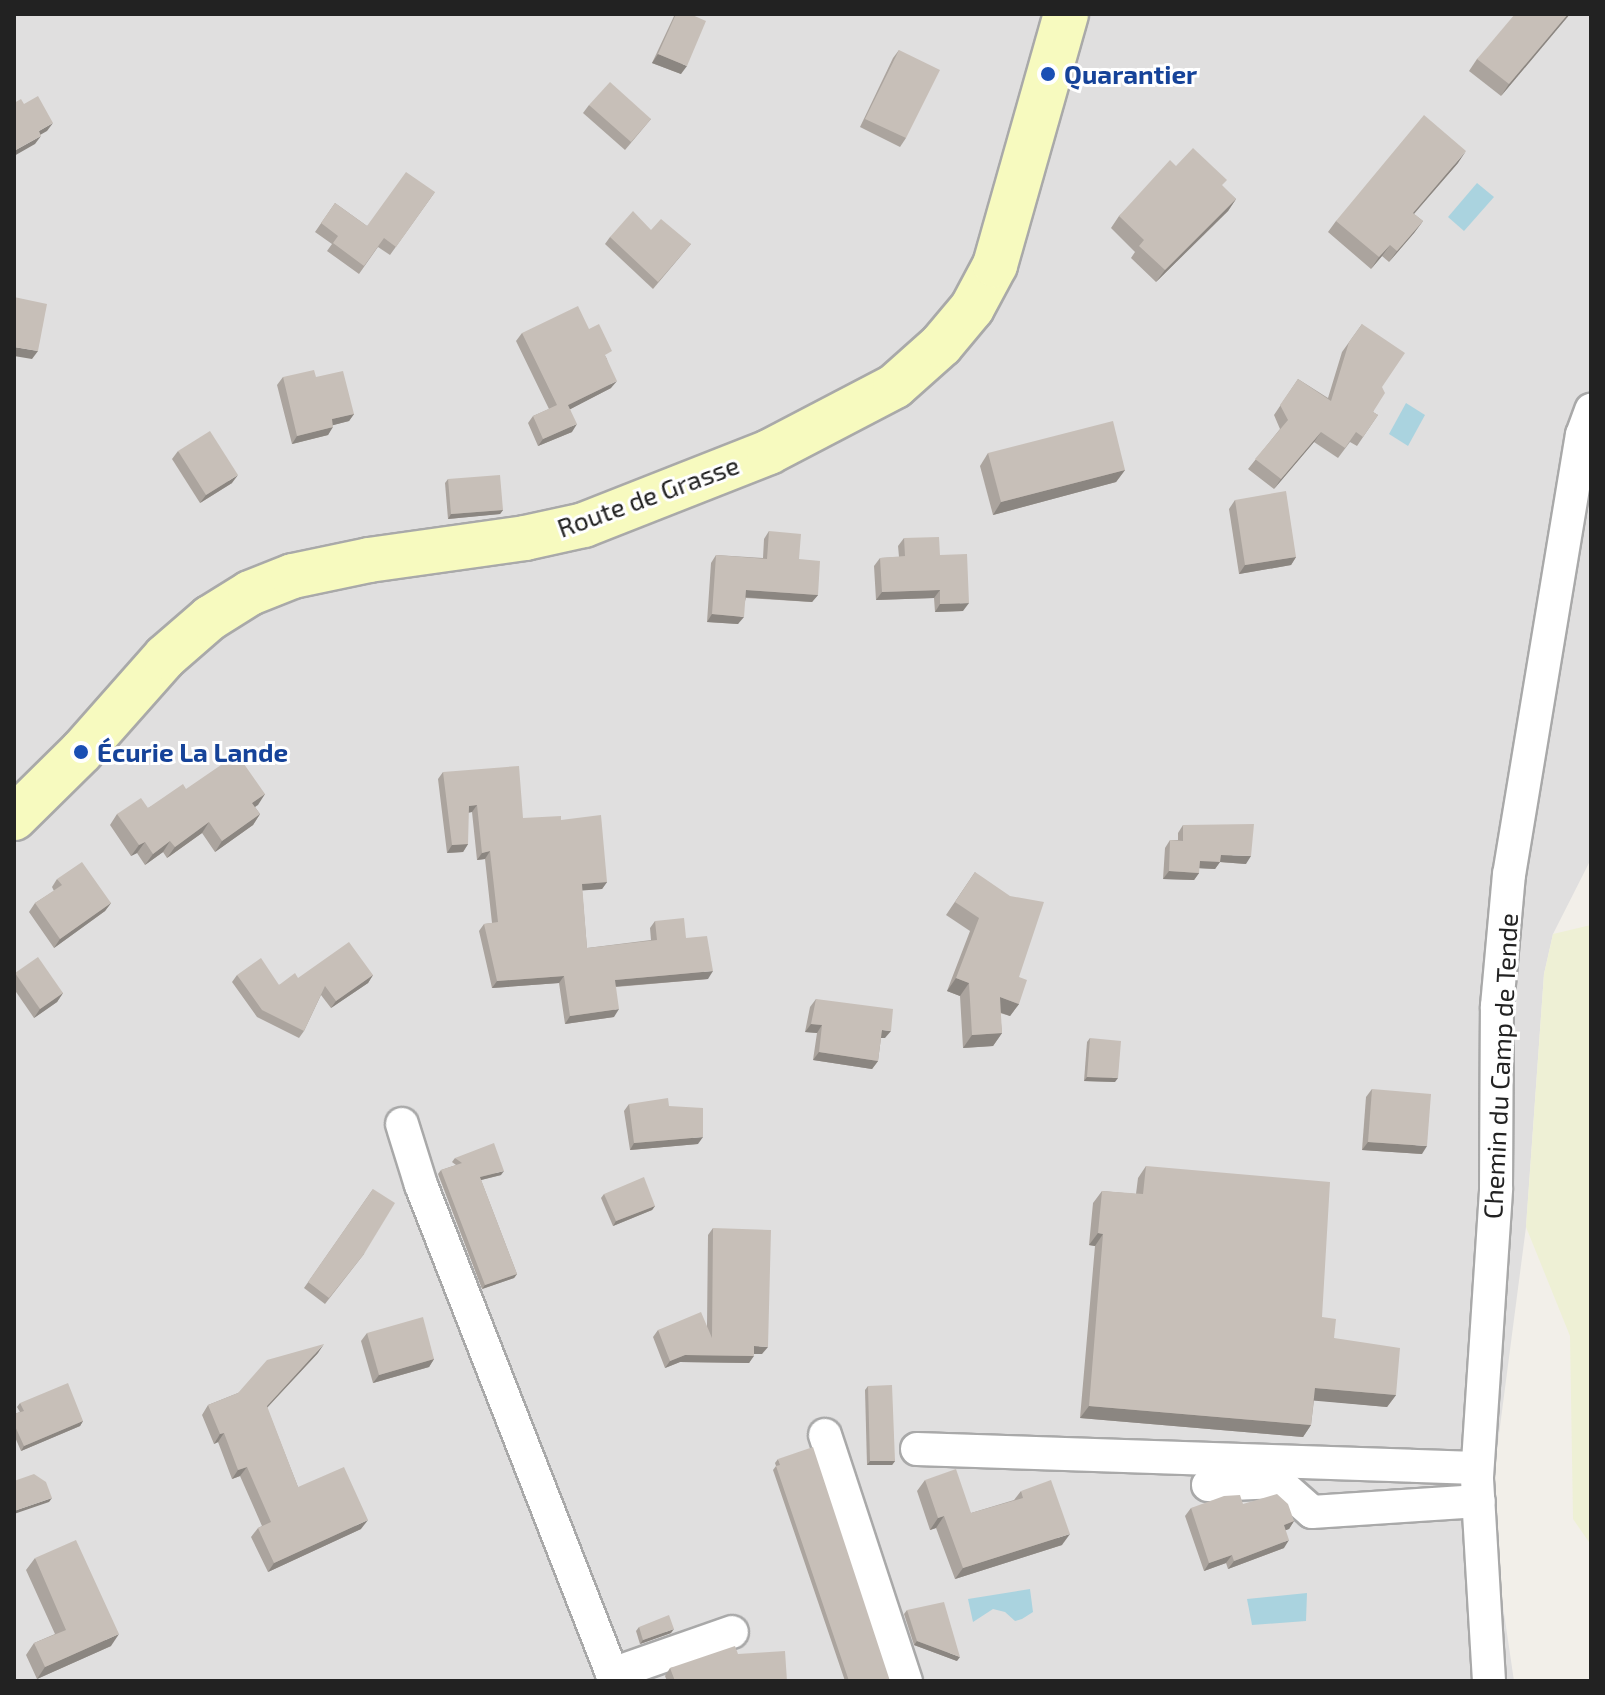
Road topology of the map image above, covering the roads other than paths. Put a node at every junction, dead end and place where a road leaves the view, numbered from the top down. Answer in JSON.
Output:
{"nodes":[{"id":1,"x":1066,"y":14,"type":"edge"},
{"id":2,"x":1591,"y":410,"type":"edge"},
{"id":3,"x":14,"y":818,"type":"edge"},
{"id":4,"x":402,"y":1124,"type":"dead end"},
{"id":5,"x":825,"y":1435,"type":"dead end"},
{"id":6,"x":917,"y":1449,"type":"dead end"},
{"id":7,"x":1477,"y":1468,"type":"junction"},
{"id":8,"x":1208,"y":1485,"type":"dead end"},
{"id":9,"x":1479,"y":1501,"type":"junction"},
{"id":10,"x":732,"y":1632,"type":"dead end"},
{"id":11,"x":614,"y":1678,"type":"edge"},
{"id":12,"x":906,"y":1681,"type":"edge"},
{"id":13,"x":1489,"y":1681,"type":"edge"}],
"edges":[{"from":1,"to":3,"type":"street","name":"Route de Grasse"},
{"from":2,"to":7,"type":"street","name":"Chemin du Camp de Tende"},
{"from":4,"to":11,"type":"street"},
{"from":5,"to":12,"type":"street"},
{"from":6,"to":7,"type":"street"},
{"from":7,"to":9,"type":"street","name":"Chemin du Camp de Tende"},
{"from":8,"to":9,"type":"street"},
{"from":9,"to":13,"type":"street","name":"Chemin du Camp de Tende"},
{"from":10,"to":11,"type":"street"}]}
